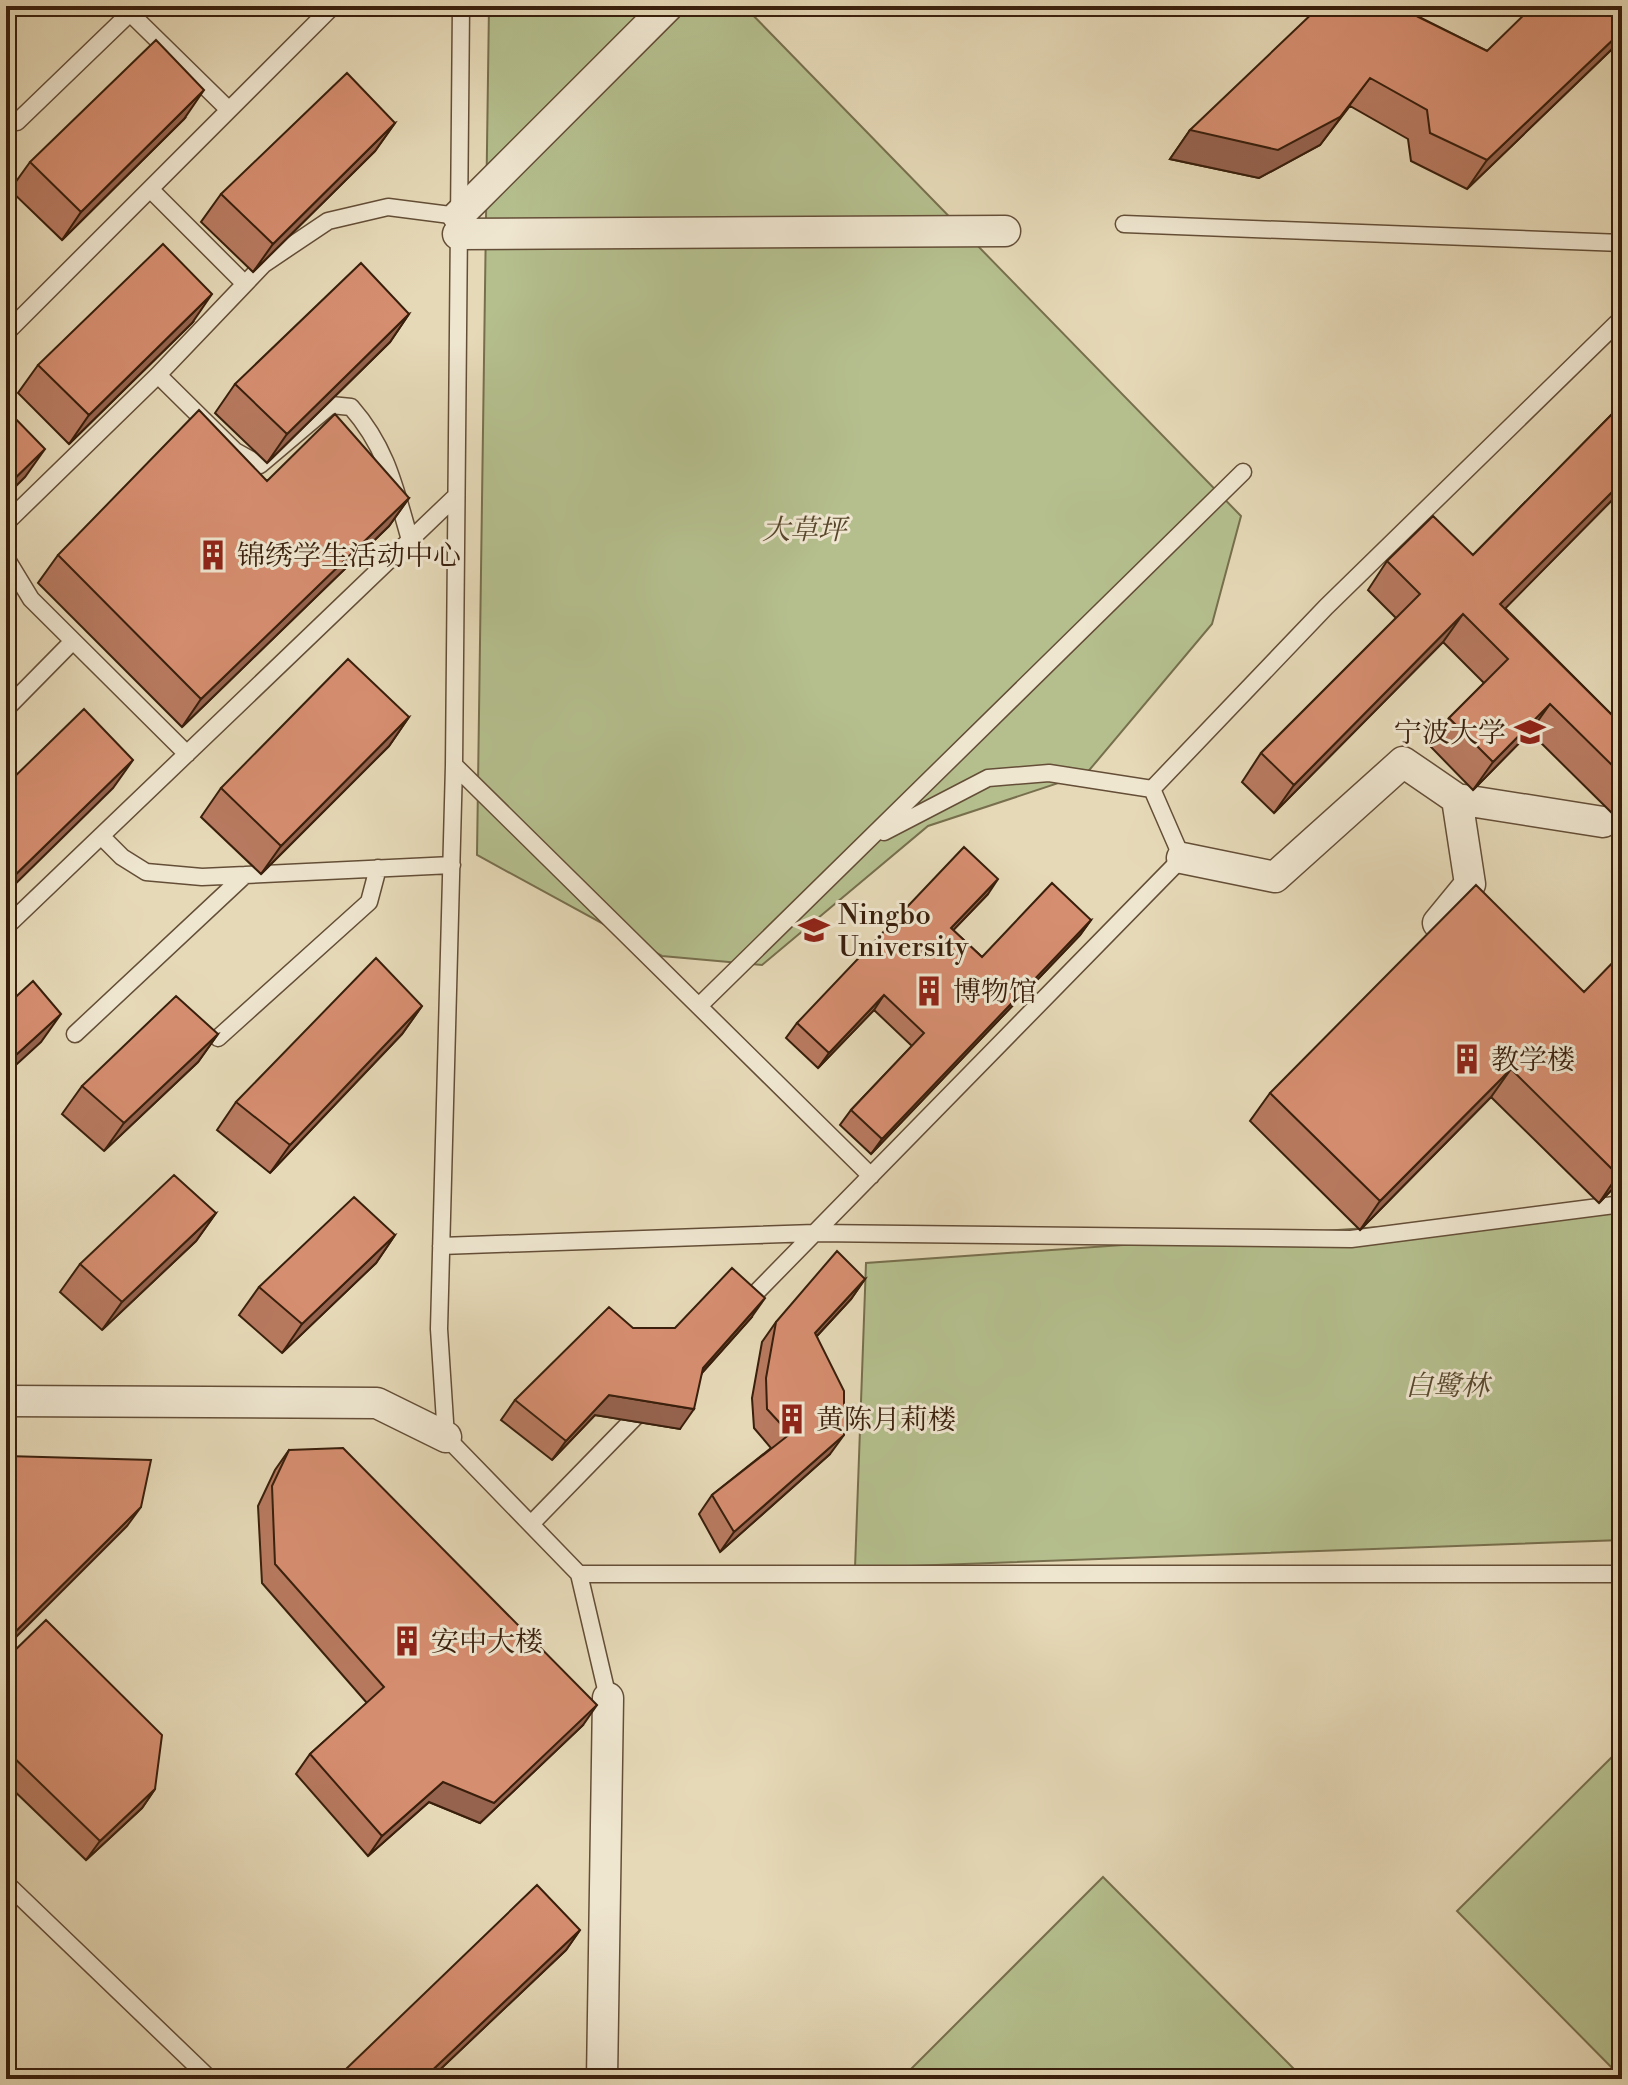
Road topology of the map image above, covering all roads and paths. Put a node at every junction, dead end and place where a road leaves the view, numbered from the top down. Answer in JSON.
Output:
{"nodes":[{"id":1,"x":461,"y":6,"type":"edge"},
{"id":2,"x":668,"y":6,"type":"edge"},
{"id":3,"x":330,"y":9,"type":"dead end"},
{"id":4,"x":229,"y":110,"type":"junction"},
{"id":5,"x":17,"y":122,"type":"dead end"},
{"id":6,"x":151,"y":190,"type":"junction"},
{"id":7,"x":1124,"y":224,"type":"dead end"},
{"id":8,"x":458,"y":225,"type":"junction"},
{"id":9,"x":1005,"y":231,"type":"dead end"},
{"id":10,"x":1622,"y":243,"type":"edge"},
{"id":11,"x":244,"y":283,"type":"junction"},
{"id":12,"x":1622,"y":318,"type":"edge"},
{"id":13,"x":6,"y":333,"type":"edge"},
{"id":14,"x":158,"y":375,"type":"junction"},
{"id":15,"x":1243,"y":472,"type":"dead end"},
{"id":16,"x":456,"y":496,"type":"junction"},
{"id":17,"x":6,"y":523,"type":"edge"},
{"id":18,"x":410,"y":540,"type":"junction"},
{"id":19,"x":6,"y":558,"type":"edge"},
{"id":20,"x":73,"y":641,"type":"junction"},
{"id":21,"x":6,"y":709,"type":"edge"},
{"id":22,"x":187,"y":754,"type":"junction"},
{"id":23,"x":454,"y":765,"type":"junction"},
{"id":24,"x":1152,"y":789,"type":"junction"},
{"id":25,"x":1457,"y":799,"type":"junction"},
{"id":26,"x":1603,"y":822,"type":"dead end"},
{"id":27,"x":101,"y":836,"type":"junction"},
{"id":28,"x":868,"y":840,"type":"junction"},
{"id":29,"x":1182,"y":858,"type":"junction"},
{"id":30,"x":452,"y":865,"type":"junction"},
{"id":31,"x":378,"y":868,"type":"junction"},
{"id":32,"x":245,"y":875,"type":"junction"},
{"id":33,"x":1438,"y":923,"type":"edge"},
{"id":34,"x":6,"y":927,"type":"edge"},
{"id":35,"x":699,"y":1006,"type":"junction"},
{"id":36,"x":75,"y":1034,"type":"dead end"},
{"id":37,"x":218,"y":1038,"type":"edge"},
{"id":38,"x":871,"y":1176,"type":"junction"},
{"id":39,"x":1622,"y":1189,"type":"edge"},
{"id":40,"x":1614,"y":1204,"type":"edge"},
{"id":41,"x":815,"y":1233,"type":"junction"},
{"id":42,"x":441,"y":1246,"type":"junction"},
{"id":43,"x":728,"y":1322,"type":"edge"},
{"id":44,"x":662,"y":1390,"type":"edge"},
{"id":45,"x":6,"y":1401,"type":"edge"},
{"id":46,"x":446,"y":1437,"type":"junction"},
{"id":47,"x":531,"y":1524,"type":"junction"},
{"id":48,"x":579,"y":1574,"type":"junction"},
{"id":49,"x":1622,"y":1574,"type":"edge"},
{"id":50,"x":608,"y":1698,"type":"joint"},
{"id":51,"x":6,"y":1883,"type":"edge"},
{"id":52,"x":210,"y":2079,"type":"edge"},
{"id":53,"x":602,"y":2079,"type":"edge"}],
"edges":[{"from":1,"to":8,"type":"lane"},
{"from":2,"to":8,"type":"street"},
{"from":3,"to":4,"type":"lane"},
{"from":4,"to":5,"type":"lane"},
{"from":4,"to":6,"type":"lane"},
{"from":6,"to":11,"type":"lane"},
{"from":6,"to":13,"type":"lane"},
{"from":7,"to":10,"type":"lane"},
{"from":8,"to":9,"type":"street"},
{"from":8,"to":11,"type":"lane"},
{"from":8,"to":16,"type":"lane"},
{"from":11,"to":14,"type":"lane"},
{"from":12,"to":24,"type":"lane"},
{"from":14,"to":17,"type":"lane"},
{"from":14,"to":18,"type":"lane"},
{"from":15,"to":28,"type":"lane"},
{"from":16,"to":18,"type":"lane"},
{"from":16,"to":23,"type":"lane"},
{"from":18,"to":22,"type":"lane"},
{"from":19,"to":20,"type":"lane"},
{"from":20,"to":21,"type":"lane"},
{"from":20,"to":22,"type":"lane"},
{"from":22,"to":27,"type":"lane"},
{"from":23,"to":30,"type":"lane"},
{"from":23,"to":35,"type":"lane"},
{"from":24,"to":28,"type":"lane"},
{"from":24,"to":29,"type":"lane"},
{"from":25,"to":26,"type":"street"},
{"from":25,"to":29,"type":"street"},
{"from":25,"to":33,"type":"street"},
{"from":27,"to":32,"type":"lane"},
{"from":27,"to":34,"type":"lane"},
{"from":28,"to":35,"type":"lane"},
{"from":29,"to":38,"type":"lane"},
{"from":30,"to":31,"type":"lane"},
{"from":30,"to":42,"type":"lane"},
{"from":31,"to":32,"type":"lane"},
{"from":31,"to":37,"type":"lane"},
{"from":32,"to":36,"type":"lane"},
{"from":35,"to":38,"type":"lane"},
{"from":38,"to":41,"type":"lane"},
{"from":39,"to":40,"type":"lane"},
{"from":40,"to":41,"type":"lane"},
{"from":41,"to":42,"type":"lane"},
{"from":41,"to":43,"type":"lane"},
{"from":42,"to":46,"type":"lane"},
{"from":44,"to":47,"type":"lane"},
{"from":45,"to":46,"type":"street"},
{"from":46,"to":47,"type":"lane"},
{"from":47,"to":48,"type":"lane"},
{"from":48,"to":49,"type":"lane"},
{"from":48,"to":50,"type":"lane"},
{"from":50,"to":53,"type":"street"},
{"from":51,"to":52,"type":"lane"}]}
